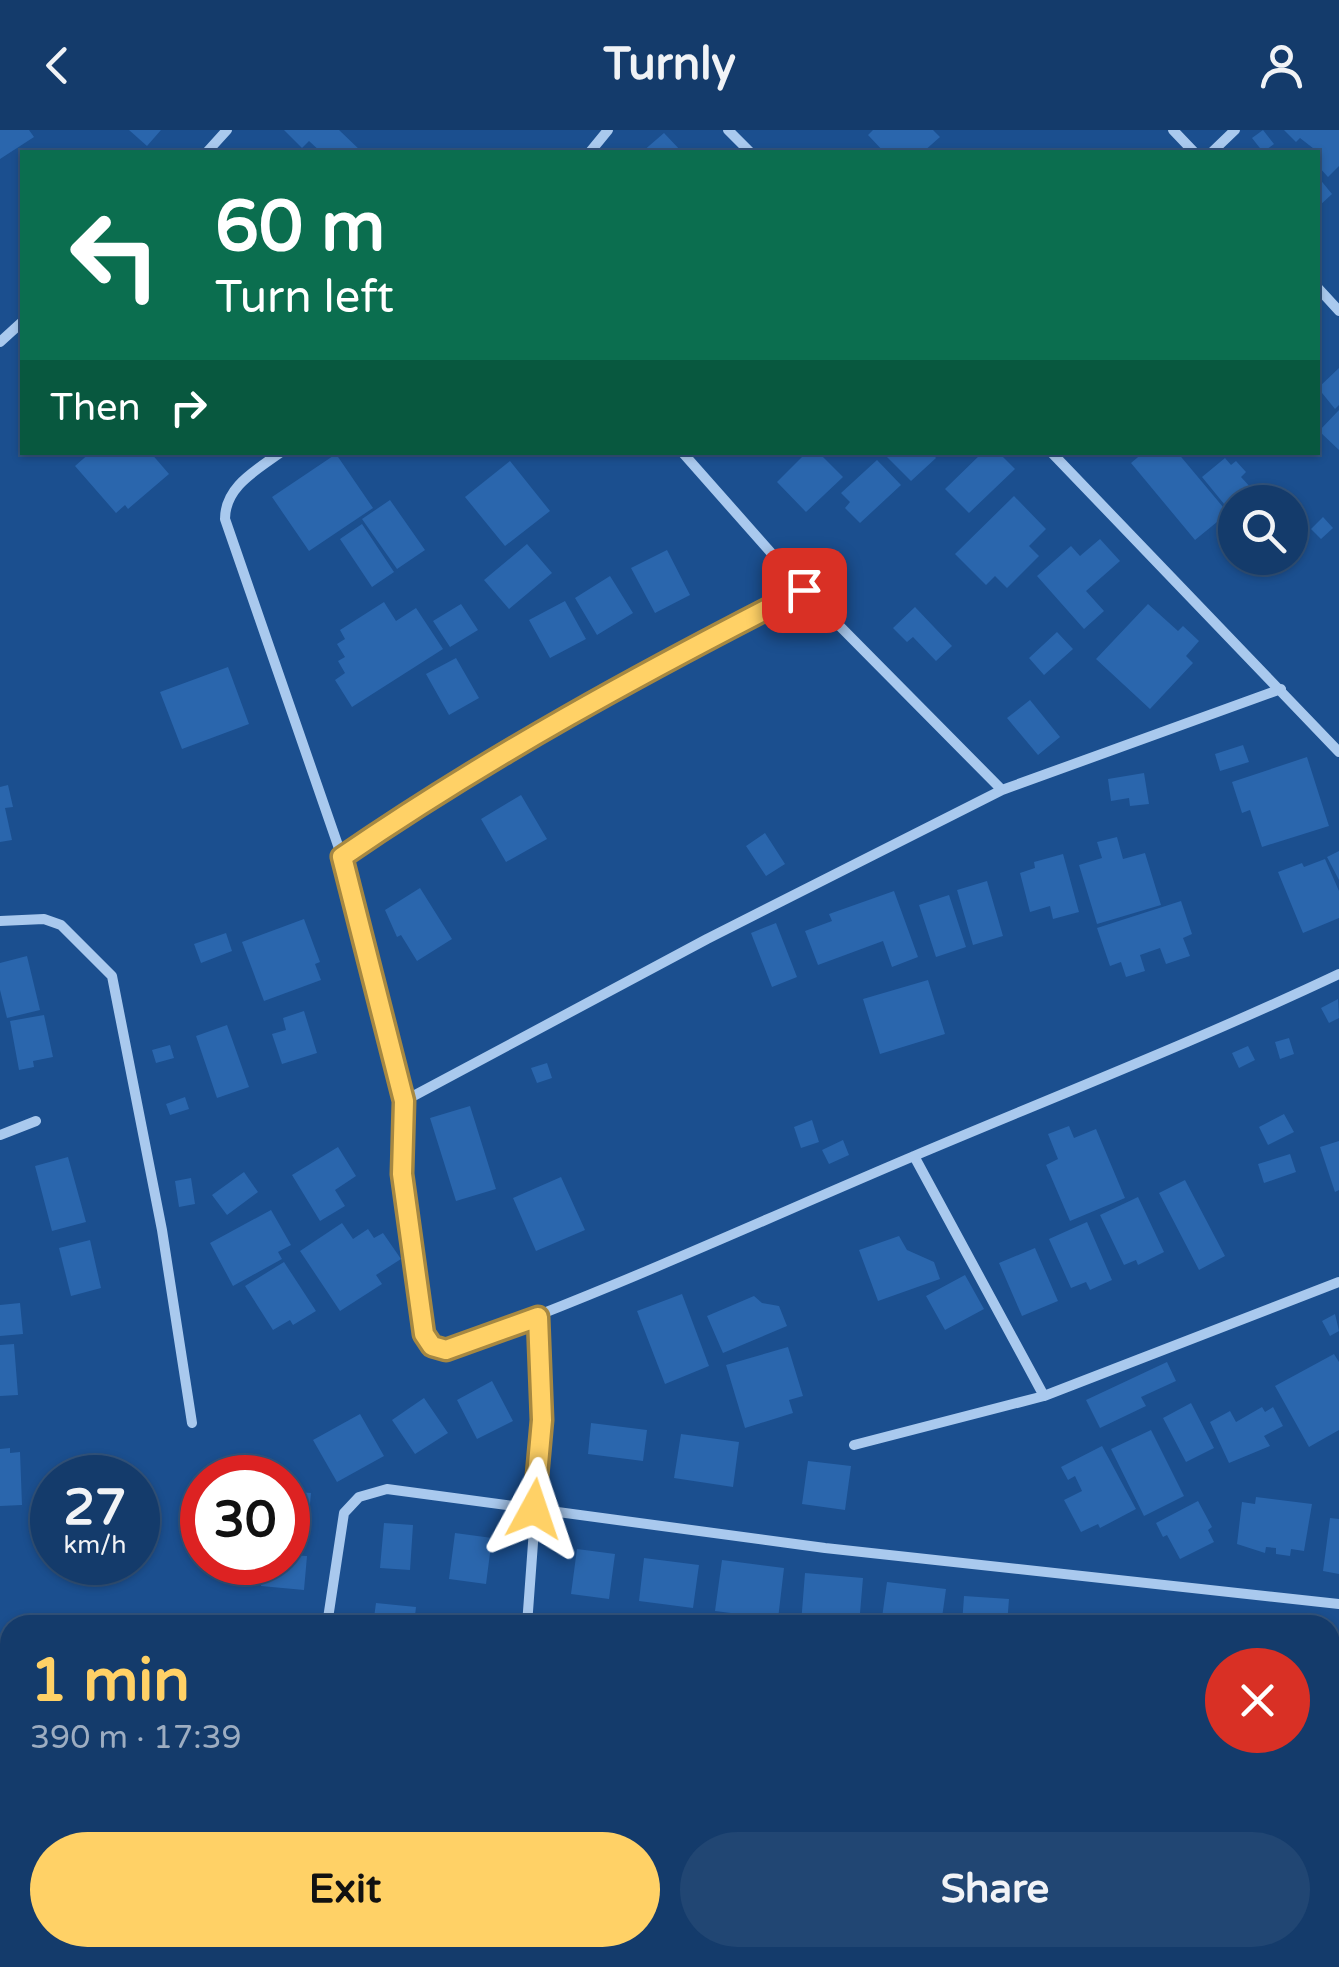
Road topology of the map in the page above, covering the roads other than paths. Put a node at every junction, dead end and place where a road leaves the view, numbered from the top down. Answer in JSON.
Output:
{"nodes":[{"id":1,"x":227,"y":130,"type":"edge"},
{"id":2,"x":608,"y":130,"type":"edge"},
{"id":3,"x":728,"y":130,"type":"edge"},
{"id":4,"x":1173,"y":130,"type":"edge"},
{"id":5,"x":1235,"y":130,"type":"edge"},
{"id":6,"x":209,"y":150,"type":"edge"},
{"id":7,"x":592,"y":150,"type":"edge"},
{"id":8,"x":748,"y":150,"type":"edge"},
{"id":9,"x":1192,"y":150,"type":"edge"},
{"id":10,"x":1214,"y":150,"type":"edge"},
{"id":11,"x":1320,"y":290,"type":"edge"},
{"id":12,"x":1339,"y":311,"type":"edge"},
{"id":13,"x":20,"y":324,"type":"edge"},
{"id":14,"x":0,"y":342,"type":"edge"},
{"id":15,"x":276,"y":455,"type":"edge"},
{"id":16,"x":685,"y":455,"type":"edge"},
{"id":17,"x":1053,"y":455,"type":"edge"},
{"id":18,"x":804,"y":590,"type":"junction"},
{"id":19,"x":1280,"y":689,"type":"junction"},
{"id":20,"x":1339,"y":752,"type":"edge"},
{"id":21,"x":1002,"y":790,"type":"junction"},
{"id":22,"x":342,"y":857,"type":"junction"},
{"id":23,"x":0,"y":921,"type":"edge"},
{"id":24,"x":1339,"y":974,"type":"edge"},
{"id":25,"x":404,"y":1101,"type":"junction"},
{"id":26,"x":36,"y":1121,"type":"dead end"},
{"id":27,"x":0,"y":1135,"type":"edge"},
{"id":28,"x":914,"y":1156,"type":"junction"},
{"id":29,"x":1339,"y":1282,"type":"edge"},
{"id":30,"x":538,"y":1317,"type":"junction"},
{"id":31,"x":1044,"y":1396,"type":"junction"},
{"id":32,"x":192,"y":1422,"type":"dead end"},
{"id":33,"x":854,"y":1445,"type":"dead end"},
{"id":34,"x":534,"y":1509,"type":"junction"},
{"id":35,"x":1339,"y":1604,"type":"edge"},
{"id":36,"x":329,"y":1615,"type":"edge"},
{"id":37,"x":528,"y":1615,"type":"edge"}],
"edges":[{"from":1,"to":6,"type":"street"},
{"from":2,"to":7,"type":"street"},
{"from":3,"to":8,"type":"street"},
{"from":4,"to":9,"type":"street"},
{"from":5,"to":10,"type":"street"},
{"from":11,"to":12,"type":"street"},
{"from":13,"to":14,"type":"street"},
{"from":15,"to":22,"type":"street"},
{"from":16,"to":18,"type":"street"},
{"from":17,"to":19,"type":"street"},
{"from":18,"to":21,"type":"street"},
{"from":18,"to":22,"type":"street"},
{"from":19,"to":20,"type":"street"},
{"from":19,"to":21,"type":"street"},
{"from":21,"to":25,"type":"street"},
{"from":22,"to":25,"type":"street"},
{"from":23,"to":32,"type":"street"},
{"from":24,"to":28,"type":"street"},
{"from":25,"to":30,"type":"street"},
{"from":26,"to":27,"type":"street"},
{"from":28,"to":30,"type":"street"},
{"from":28,"to":31,"type":"street"},
{"from":29,"to":31,"type":"street"},
{"from":30,"to":34,"type":"street"},
{"from":31,"to":33,"type":"street"},
{"from":34,"to":35,"type":"street"},
{"from":34,"to":36,"type":"street"},
{"from":34,"to":37,"type":"street"}]}
